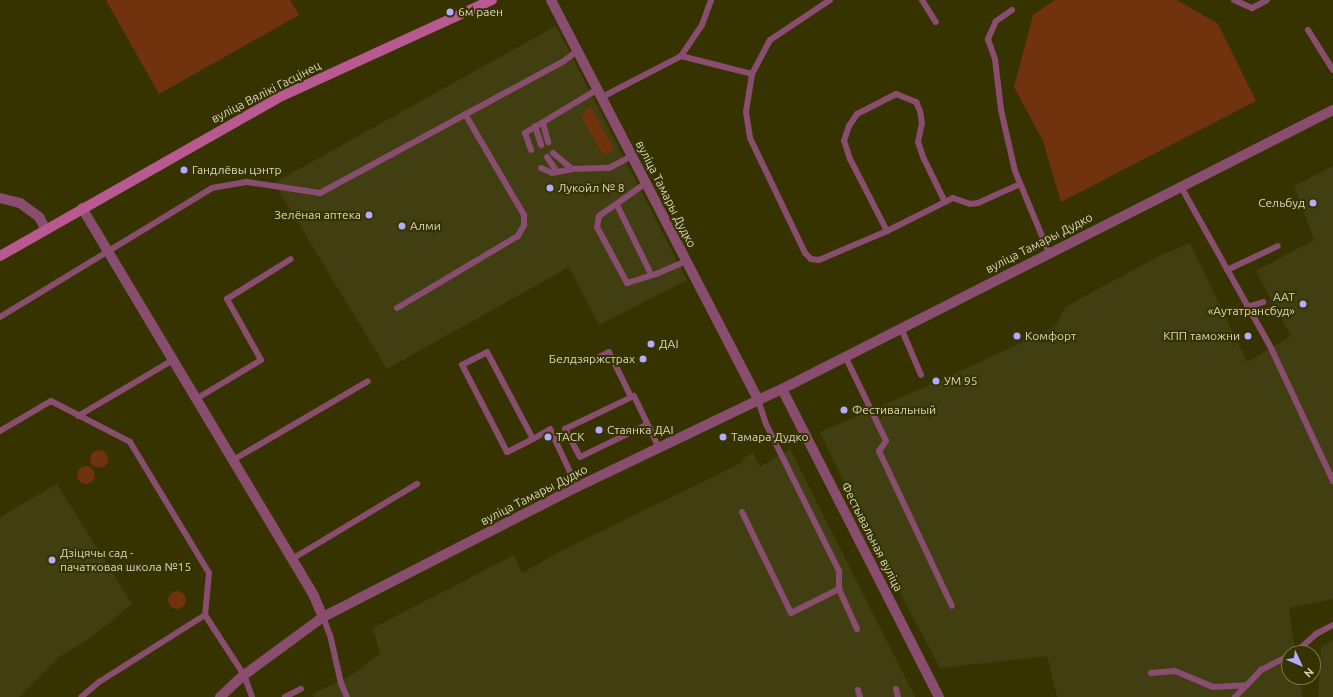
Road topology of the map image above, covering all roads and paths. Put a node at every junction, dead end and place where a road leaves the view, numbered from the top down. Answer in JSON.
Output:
{"nodes":[{"id":1,"x":480,"y":0,"type":"edge"},
{"id":2,"x":492,"y":0,"type":"edge"},
{"id":3,"x":551,"y":0,"type":"edge"},
{"id":4,"x":711,"y":0,"type":"edge"},
{"id":5,"x":830,"y":0,"type":"edge"},
{"id":6,"x":922,"y":0,"type":"edge"},
{"id":7,"x":1234,"y":0,"type":"edge"},
{"id":8,"x":1267,"y":0,"type":"edge"},
{"id":9,"x":468,"y":9,"type":"junction"},
{"id":10,"x":1012,"y":10,"type":"dead end"},
{"id":11,"x":936,"y":22,"type":"dead end"},
{"id":12,"x":1308,"y":30,"type":"dead end"},
{"id":13,"x":578,"y":51,"type":"junction"},
{"id":14,"x":681,"y":56,"type":"junction"},
{"id":15,"x":1333,"y":70,"type":"edge"},
{"id":16,"x":752,"y":74,"type":"junction"},
{"id":17,"x":600,"y":93,"type":"junction"},
{"id":18,"x":1333,"y":110,"type":"edge"},
{"id":19,"x":465,"y":114,"type":"junction"},
{"id":20,"x":542,"y":123,"type":"junction"},
{"id":21,"x":536,"y":126,"type":"junction"},
{"id":22,"x":548,"y":142,"type":"dead end"},
{"id":23,"x":541,"y":145,"type":"dead end"},
{"id":24,"x":531,"y":150,"type":"dead end"},
{"id":25,"x":554,"y":153,"type":"dead end"},
{"id":26,"x":632,"y":156,"type":"junction"},
{"id":27,"x":547,"y":157,"type":"dead end"},
{"id":28,"x":541,"y":168,"type":"dead end"},
{"id":29,"x":572,"y":169,"type":"junction"},
{"id":30,"x":557,"y":172,"type":"junction"},
{"id":31,"x":646,"y":183,"type":"junction"},
{"id":32,"x":1020,"y":184,"type":"junction"},
{"id":33,"x":1180,"y":185,"type":"junction"},
{"id":34,"x":0,"y":198,"type":"edge"},
{"id":35,"x":945,"y":202,"type":"junction"},
{"id":36,"x":617,"y":205,"type":"junction"},
{"id":37,"x":82,"y":208,"type":"junction"},
{"id":38,"x":45,"y":228,"type":"junction"},
{"id":39,"x":887,"y":231,"type":"junction"},
{"id":40,"x":1278,"y":246,"type":"dead end"},
{"id":41,"x":107,"y":250,"type":"junction"},
{"id":42,"x":1049,"y":253,"type":"junction"},
{"id":43,"x":0,"y":256,"type":"edge"},
{"id":44,"x":291,"y":259,"type":"dead end"},
{"id":45,"x":686,"y":261,"type":"junction"},
{"id":46,"x":1227,"y":270,"type":"junction"},
{"id":47,"x":651,"y":274,"type":"junction"},
{"id":48,"x":1264,"y":302,"type":"dead end"},
{"id":49,"x":1247,"y":307,"type":"junction"},
{"id":50,"x":397,"y":308,"type":"dead end"},
{"id":51,"x":0,"y":317,"type":"edge"},
{"id":52,"x":901,"y":328,"type":"junction"},
{"id":53,"x":845,"y":356,"type":"junction"},
{"id":54,"x":173,"y":360,"type":"junction"},
{"id":55,"x":592,"y":361,"type":"dead end"},
{"id":56,"x":921,"y":375,"type":"dead end"},
{"id":57,"x":368,"y":381,"type":"dead end"},
{"id":58,"x":782,"y":389,"type":"junction"},
{"id":59,"x":631,"y":397,"type":"junction"},
{"id":60,"x":196,"y":399,"type":"junction"},
{"id":61,"x":758,"y":399,"type":"junction"},
{"id":62,"x":78,"y":416,"type":"junction"},
{"id":63,"x":646,"y":425,"type":"junction"},
{"id":64,"x":0,"y":431,"type":"edge"},
{"id":65,"x":533,"y":439,"type":"junction"},
{"id":66,"x":659,"y":448,"type":"junction"},
{"id":67,"x":233,"y":460,"type":"junction"},
{"id":68,"x":1333,"y":481,"type":"edge"},
{"id":69,"x":417,"y":484,"type":"dead end"},
{"id":70,"x":577,"y":487,"type":"junction"},
{"id":71,"x":742,"y":512,"type":"dead end"},
{"id":72,"x":292,"y":559,"type":"junction"},
{"id":73,"x":839,"y":589,"type":"junction"},
{"id":74,"x":952,"y":606,"type":"dead end"},
{"id":75,"x":205,"y":615,"type":"junction"},
{"id":76,"x":323,"y":618,"type":"junction"},
{"id":77,"x":1333,"y":625,"type":"edge"},
{"id":78,"x":857,"y":629,"type":"dead end"},
{"id":79,"x":1304,"y":645,"type":"edge"},
{"id":80,"x":1281,"y":660,"type":"edge"},
{"id":81,"x":1151,"y":673,"type":"dead end"},
{"id":82,"x":244,"y":675,"type":"junction"},
{"id":83,"x":1247,"y":685,"type":"junction"},
{"id":84,"x":301,"y":689,"type":"dead end"},
{"id":85,"x":896,"y":689,"type":"dead end"},
{"id":86,"x":858,"y":690,"type":"dead end"},
{"id":87,"x":81,"y":697,"type":"edge"},
{"id":88,"x":220,"y":697,"type":"edge"},
{"id":89,"x":252,"y":697,"type":"edge"},
{"id":90,"x":285,"y":697,"type":"edge"},
{"id":91,"x":347,"y":697,"type":"edge"},
{"id":92,"x":860,"y":697,"type":"edge"},
{"id":93,"x":898,"y":697,"type":"edge"},
{"id":94,"x":939,"y":697,"type":"edge"},
{"id":95,"x":1235,"y":697,"type":"edge"}],
"edges":[{"from":1,"to":9,"type":"main road","name":"вуліца Вялікі Гасцінец"},
{"from":2,"to":9,"type":"main road","name":"вуліца Вялікі Гасцінец"},
{"from":3,"to":13,"type":"street","name":"вуліца Тамары Дудко"},
{"from":4,"to":14,"type":"lane"},
{"from":5,"to":16,"type":"lane"},
{"from":6,"to":11,"type":"lane"},
{"from":7,"to":8,"type":"lane"},
{"from":9,"to":37,"type":"main road","name":"вуліца Вялікі Гасцінец"},
{"from":10,"to":32,"type":"lane"},
{"from":12,"to":15,"type":"lane"},
{"from":13,"to":17,"type":"street","name":"вуліца Тамары Дудко"},
{"from":13,"to":19,"type":"lane"},
{"from":14,"to":16,"type":"lane"},
{"from":14,"to":17,"type":"lane"},
{"from":16,"to":39,"type":"lane"},
{"from":17,"to":20,"type":"lane"},
{"from":17,"to":26,"type":"street","name":"вуліца Тамары Дудко"},
{"from":18,"to":33,"type":"street","name":"вуліца Тамары Дудко"},
{"from":19,"to":41,"type":"lane"},
{"from":19,"to":50,"type":"lane"},
{"from":20,"to":21,"type":"lane"},
{"from":20,"to":22,"type":"lane"},
{"from":21,"to":23,"type":"lane"},
{"from":21,"to":24,"type":"lane"},
{"from":25,"to":29,"type":"lane"},
{"from":26,"to":29,"type":"lane"},
{"from":26,"to":31,"type":"street","name":"вуліца Тамары Дудко"},
{"from":27,"to":30,"type":"lane"},
{"from":28,"to":30,"type":"lane"},
{"from":29,"to":30,"type":"lane"},
{"from":31,"to":36,"type":"lane"},
{"from":31,"to":45,"type":"street","name":"вуліца Тамары Дудко"},
{"from":32,"to":35,"type":"lane"},
{"from":32,"to":42,"type":"lane"},
{"from":33,"to":42,"type":"street","name":"вуліца Тамары Дудко"},
{"from":33,"to":46,"type":"lane"},
{"from":34,"to":38,"type":"street"},
{"from":35,"to":39,"type":"lane"},
{"from":35,"to":39,"type":"lane"},
{"from":36,"to":47,"type":"lane"},
{"from":36,"to":47,"type":"lane"},
{"from":37,"to":38,"type":"main road","name":"вуліца Вялікі Гасцінец"},
{"from":37,"to":41,"type":"street"},
{"from":38,"to":43,"type":"main road","name":"вуліца Вялікі Гасцінец"},
{"from":40,"to":46,"type":"lane"},
{"from":41,"to":51,"type":"lane"},
{"from":41,"to":54,"type":"street"},
{"from":42,"to":52,"type":"street","name":"вуліца Тамары Дудко"},
{"from":44,"to":60,"type":"lane"},
{"from":45,"to":47,"type":"lane"},
{"from":45,"to":61,"type":"street","name":"вуліца Тамары Дудко"},
{"from":46,"to":49,"type":"lane"},
{"from":48,"to":49,"type":"lane"},
{"from":49,"to":68,"type":"lane"},
{"from":52,"to":53,"type":"street","name":"вуліца Тамары Дудко"},
{"from":52,"to":56,"type":"lane"},
{"from":53,"to":58,"type":"street","name":"вуліца Тамары Дудко"},
{"from":53,"to":74,"type":"lane"},
{"from":54,"to":60,"type":"street"},
{"from":54,"to":62,"type":"lane"},
{"from":55,"to":59,"type":"lane"},
{"from":57,"to":67,"type":"lane"},
{"from":58,"to":61,"type":"street","name":"вуліца Тамары Дудко"},
{"from":58,"to":94,"type":"street","name":"Фестывальная вуліца"},
{"from":59,"to":63,"type":"lane"},
{"from":59,"to":63,"type":"lane"},
{"from":60,"to":67,"type":"street"},
{"from":61,"to":66,"type":"street","name":"вуліца Тамары Дудко"},
{"from":61,"to":73,"type":"lane"},
{"from":62,"to":64,"type":"lane"},
{"from":62,"to":75,"type":"lane"},
{"from":63,"to":66,"type":"lane"},
{"from":65,"to":65,"type":"lane"},
{"from":65,"to":70,"type":"lane"},
{"from":66,"to":70,"type":"street","name":"вуліца Тамары Дудко"},
{"from":67,"to":72,"type":"street"},
{"from":69,"to":72,"type":"lane"},
{"from":70,"to":76,"type":"street","name":"вуліца Тамары Дудко"},
{"from":71,"to":73,"type":"lane"},
{"from":72,"to":76,"type":"street"},
{"from":73,"to":78,"type":"lane"},
{"from":75,"to":82,"type":"lane"},
{"from":75,"to":87,"type":"lane"},
{"from":76,"to":82,"type":"street","name":"вуліца Тамары Дудко"},
{"from":76,"to":91,"type":"lane"},
{"from":77,"to":79,"type":"lane"},
{"from":80,"to":83,"type":"lane"},
{"from":81,"to":83,"type":"lane"},
{"from":82,"to":88,"type":"street","name":"вуліца Тамары Дудко"},
{"from":82,"to":89,"type":"lane"},
{"from":83,"to":95,"type":"lane"},
{"from":84,"to":90,"type":"lane"},
{"from":85,"to":93,"type":"lane"},
{"from":86,"to":92,"type":"lane"}]}
